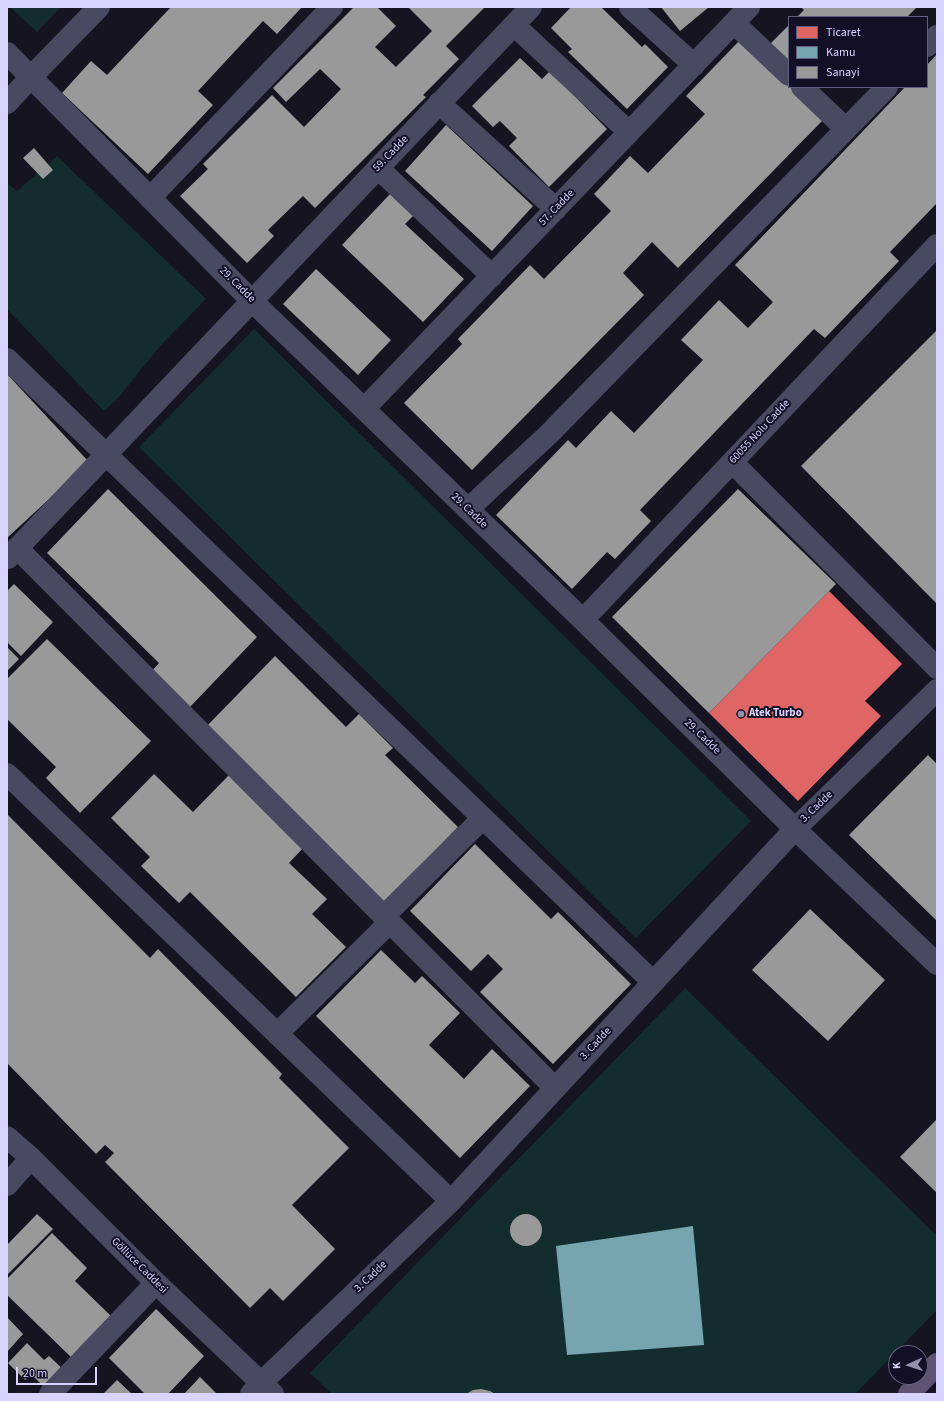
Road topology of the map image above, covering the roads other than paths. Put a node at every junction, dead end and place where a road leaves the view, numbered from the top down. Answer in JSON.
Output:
{"nodes":[{"id":1,"x":99,"y":7,"type":"edge"},
{"id":2,"x":332,"y":7,"type":"edge"},
{"id":3,"x":530,"y":7,"type":"edge"},
{"id":4,"x":630,"y":7,"type":"edge"},
{"id":5,"x":749,"y":7,"type":"edge"},
{"id":6,"x":734,"y":23,"type":"junction"},
{"id":7,"x":514,"y":25,"type":"junction"},
{"id":8,"x":937,"y":36,"type":"edge"},
{"id":9,"x":928,"y":45,"type":"edge"},
{"id":10,"x":7,"y":53,"type":"edge"},
{"id":11,"x":694,"y":65,"type":"junction"},
{"id":12,"x":788,"y":74,"type":"edge"},
{"id":13,"x":31,"y":76,"type":"junction"},
{"id":14,"x":803,"y":88,"type":"edge"},
{"id":15,"x":886,"y":88,"type":"edge"},
{"id":16,"x":7,"y":103,"type":"edge"},
{"id":17,"x":439,"y":104,"type":"junction"},
{"id":18,"x":846,"y":129,"type":"junction"},
{"id":19,"x":629,"y":132,"type":"junction"},
{"id":20,"x":378,"y":168,"type":"junction"},
{"id":21,"x":150,"y":198,"type":"junction"},
{"id":22,"x":556,"y":209,"type":"junction"},
{"id":23,"x":937,"y":245,"type":"edge"},
{"id":24,"x":492,"y":276,"type":"junction"},
{"id":25,"x":252,"y":301,"type":"junction"},
{"id":26,"x":7,"y":359,"type":"edge"},
{"id":27,"x":364,"y":409,"type":"junction"},
{"id":28,"x":106,"y":454,"type":"junction"},
{"id":29,"x":732,"y":462,"type":"junction"},
{"id":30,"x":468,"y":509,"type":"junction"},
{"id":31,"x":12,"y":553,"type":"edge"},
{"id":32,"x":583,"y":620,"type":"junction"},
{"id":33,"x":937,"y":668,"type":"edge"},
{"id":34,"x":937,"y":690,"type":"edge"},
{"id":35,"x":7,"y":774,"type":"edge"},
{"id":36,"x":483,"y":818,"type":"junction"},
{"id":37,"x":795,"y":829,"type":"junction"},
{"id":38,"x":387,"y":919,"type":"junction"},
{"id":39,"x":937,"y":964,"type":"edge"},
{"id":40,"x":653,"y":982,"type":"junction"},
{"id":41,"x":277,"y":1034,"type":"junction"},
{"id":42,"x":555,"y":1088,"type":"junction"},
{"id":43,"x":7,"y":1137,"type":"edge"},
{"id":44,"x":31,"y":1158,"type":"junction"},
{"id":45,"x":7,"y":1185,"type":"edge"},
{"id":46,"x":451,"y":1201,"type":"junction"},
{"id":47,"x":156,"y":1283,"type":"junction"},
{"id":48,"x":937,"y":1364,"type":"edge"},
{"id":49,"x":262,"y":1390,"type":"edge"},
{"id":50,"x":50,"y":1394,"type":"edge"},
{"id":51,"x":909,"y":1394,"type":"edge"}],
"edges":[{"from":1,"to":13,"type":"street"},
{"from":2,"to":21,"type":"street"},
{"from":3,"to":7,"type":"street","name":"59. Cadde"},
{"from":4,"to":11,"type":"street"},
{"from":5,"to":6,"type":"street","name":"57. Cadde"},
{"from":6,"to":11,"type":"street","name":"57. Cadde"},
{"from":6,"to":12,"type":"street"},
{"from":7,"to":17,"type":"street","name":"59. Cadde"},
{"from":7,"to":19,"type":"street"},
{"from":8,"to":9,"type":"street"},
{"from":10,"to":13,"type":"street","name":"29. Cadde"},
{"from":11,"to":19,"type":"street","name":"57. Cadde"},
{"from":13,"to":16,"type":"street"},
{"from":13,"to":21,"type":"street","name":"29. Cadde"},
{"from":14,"to":18,"type":"street"},
{"from":15,"to":18,"type":"street"},
{"from":17,"to":20,"type":"street","name":"59. Cadde"},
{"from":17,"to":22,"type":"street"},
{"from":18,"to":30,"type":"street"},
{"from":19,"to":22,"type":"street","name":"57. Cadde"},
{"from":20,"to":24,"type":"street"},
{"from":20,"to":25,"type":"street","name":"59. Cadde"},
{"from":21,"to":25,"type":"street","name":"29. Cadde"},
{"from":22,"to":24,"type":"street","name":"57. Cadde"},
{"from":23,"to":29,"type":"street","name":"60055 Nolu Cadde"},
{"from":24,"to":27,"type":"street","name":"57. Cadde"},
{"from":25,"to":27,"type":"street","name":"29. Cadde"},
{"from":25,"to":28,"type":"street","name":"59. Cadde"},
{"from":26,"to":28,"type":"street"},
{"from":27,"to":30,"type":"street","name":"29. Cadde"},
{"from":28,"to":31,"type":"street","name":"59. Cadde"},
{"from":28,"to":36,"type":"street"},
{"from":29,"to":32,"type":"street","name":"60055 Nolu Cadde"},
{"from":29,"to":33,"type":"street"},
{"from":30,"to":32,"type":"street","name":"29. Cadde"},
{"from":31,"to":38,"type":"street"},
{"from":32,"to":37,"type":"street","name":"29. Cadde"},
{"from":34,"to":37,"type":"street","name":"3. Cadde"},
{"from":35,"to":41,"type":"street"},
{"from":36,"to":38,"type":"street"},
{"from":36,"to":40,"type":"street"},
{"from":37,"to":39,"type":"street","name":"29. Cadde"},
{"from":37,"to":40,"type":"street","name":"3. Cadde"},
{"from":38,"to":41,"type":"street"},
{"from":38,"to":42,"type":"street"},
{"from":40,"to":42,"type":"street","name":"3. Cadde"},
{"from":41,"to":46,"type":"street"},
{"from":42,"to":46,"type":"street","name":"3. Cadde"},
{"from":43,"to":44,"type":"street","name":"Göllüce Caddesi"},
{"from":44,"to":45,"type":"street"},
{"from":44,"to":47,"type":"street","name":"Göllüce Caddesi"},
{"from":46,"to":49,"type":"street","name":"3. Cadde"},
{"from":47,"to":49,"type":"street","name":"Göllüce Caddesi"},
{"from":47,"to":50,"type":"street"},
{"from":48,"to":51,"type":"main road"}]}
